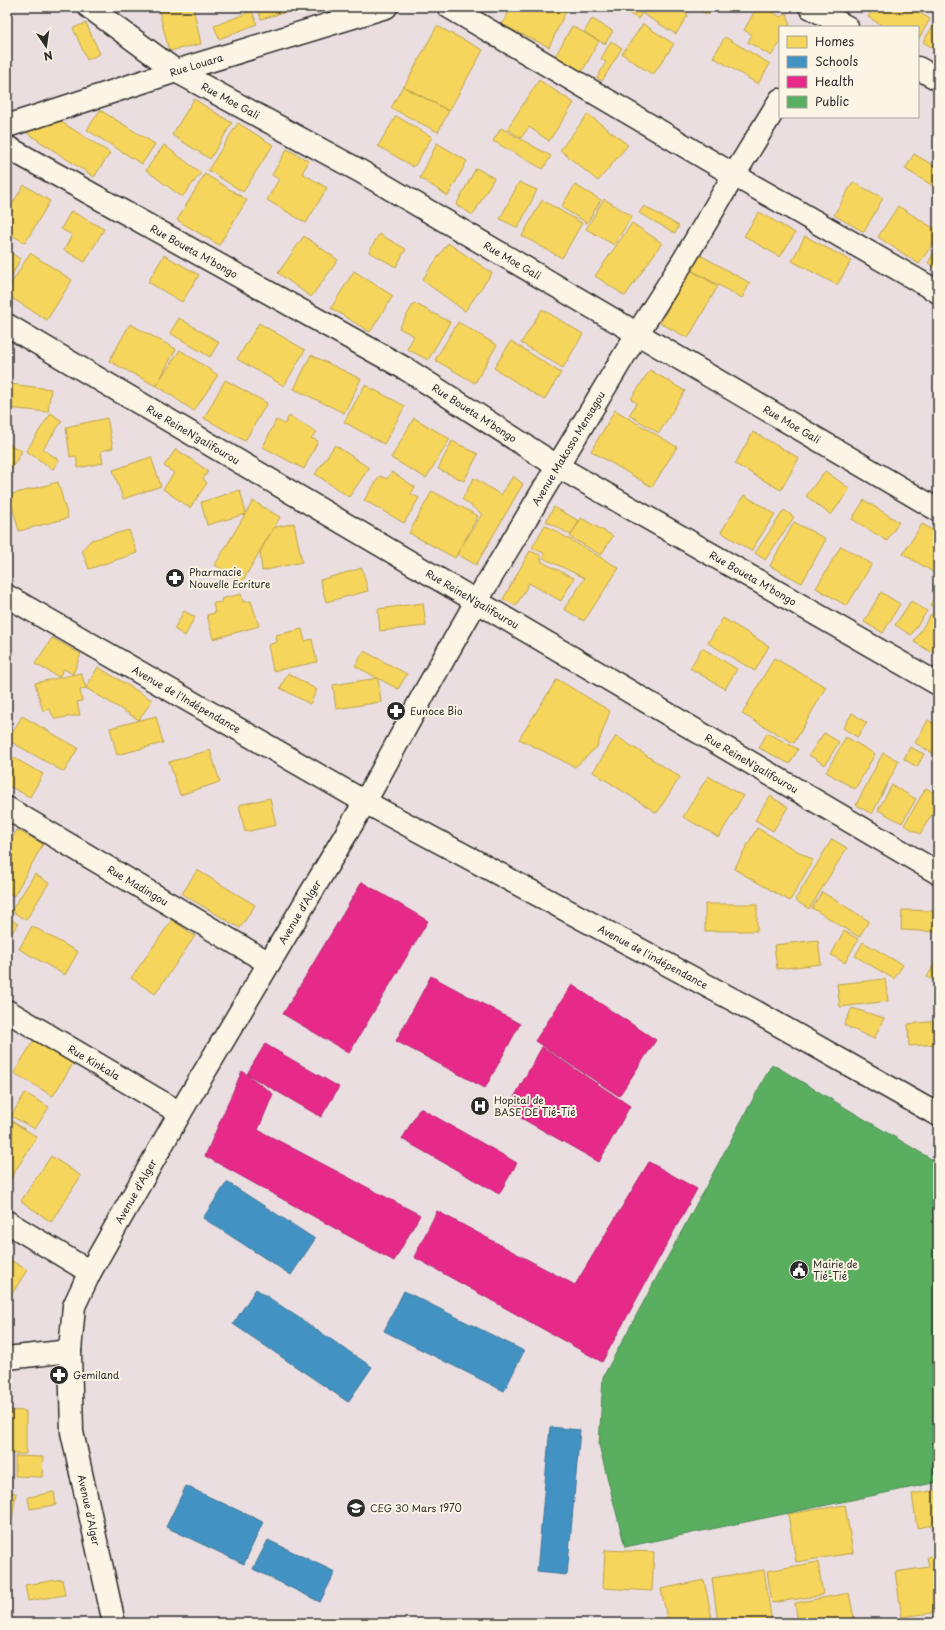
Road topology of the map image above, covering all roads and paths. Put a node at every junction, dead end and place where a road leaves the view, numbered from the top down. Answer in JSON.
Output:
{"nodes":[{"id":1,"x":89,"y":7,"type":"edge"},
{"id":2,"x":386,"y":7,"type":"edge"},
{"id":3,"x":449,"y":7,"type":"edge"},
{"id":4,"x":821,"y":14,"type":"edge"},
{"id":5,"x":845,"y":26,"type":"edge"},
{"id":6,"x":919,"y":69,"type":"edge"},
{"id":7,"x":176,"y":71,"type":"junction"},
{"id":8,"x":938,"y":79,"type":"edge"},
{"id":9,"x":779,"y":102,"type":"edge"},
{"id":10,"x":7,"y":126,"type":"edge"},
{"id":11,"x":7,"y":147,"type":"edge"},
{"id":12,"x":734,"y":174,"type":"junction"},
{"id":13,"x":938,"y":292,"type":"edge"},
{"id":14,"x":7,"y":325,"type":"edge"},
{"id":15,"x":637,"y":334,"type":"junction"},
{"id":16,"x":557,"y":466,"type":"junction"},
{"id":17,"x":938,"y":510,"type":"edge"},
{"id":18,"x":7,"y":596,"type":"edge"},
{"id":19,"x":476,"y":602,"type":"junction"},
{"id":20,"x":938,"y":684,"type":"edge"},
{"id":21,"x":365,"y":802,"type":"junction"},
{"id":22,"x":7,"y":808,"type":"edge"},
{"id":23,"x":938,"y":873,"type":"edge"},
{"id":24,"x":269,"y":963,"type":"junction"},
{"id":25,"x":7,"y":1011,"type":"edge"},
{"id":26,"x":180,"y":1113,"type":"junction"},
{"id":27,"x":938,"y":1115,"type":"edge"},
{"id":28,"x":7,"y":1222,"type":"edge"},
{"id":29,"x":90,"y":1272,"type":"junction"},
{"id":30,"x":70,"y":1351,"type":"junction"},
{"id":31,"x":7,"y":1358,"type":"edge"},
{"id":32,"x":114,"y":1623,"type":"edge"}],
"edges":[{"from":1,"to":7,"type":"street","name":"Rue Moe Gali"},
{"from":2,"to":7,"type":"street","name":"Rue Louara"},
{"from":3,"to":12,"type":"street"},
{"from":4,"to":5,"type":"street"},
{"from":6,"to":8,"type":"street"},
{"from":7,"to":10,"type":"street","name":"Rue Louara"},
{"from":7,"to":15,"type":"street","name":"Rue Moe Gali"},
{"from":9,"to":12,"type":"street","name":"Avenue Makosso Mensagou"},
{"from":11,"to":16,"type":"street","name":"Rue Boueta M'bongo"},
{"from":12,"to":13,"type":"street"},
{"from":12,"to":15,"type":"street","name":"Avenue Makosso Mensagou"},
{"from":14,"to":19,"type":"street","name":"Rue ReineN'galifourou"},
{"from":15,"to":16,"type":"street","name":"Avenue Makosso Mensagou"},
{"from":15,"to":17,"type":"street","name":"Rue Moe Gali"},
{"from":16,"to":19,"type":"street","name":"Avenue Makosso Mensagou"},
{"from":16,"to":20,"type":"street","name":"Rue Boueta M'bongo"},
{"from":18,"to":21,"type":"street","name":"Avenue de l'Indépendance"},
{"from":19,"to":21,"type":"street","name":"Avenue Makosso Mensagou"},
{"from":19,"to":23,"type":"street","name":"Rue ReineN'galifourou"},
{"from":21,"to":24,"type":"street","name":"Avenue d'Alger"},
{"from":21,"to":27,"type":"street","name":"Avenue de l'indépendance"},
{"from":22,"to":24,"type":"street","name":"Rue Madingou"},
{"from":24,"to":26,"type":"street","name":"Avenue d'Alger"},
{"from":25,"to":26,"type":"street","name":"Rue Kinkala"},
{"from":26,"to":29,"type":"street","name":"Avenue d'Alger"},
{"from":28,"to":29,"type":"street"},
{"from":29,"to":30,"type":"street","name":"Avenue d'Alger"},
{"from":30,"to":31,"type":"street"},
{"from":30,"to":32,"type":"street","name":"Avenue d'Alger"}]}
